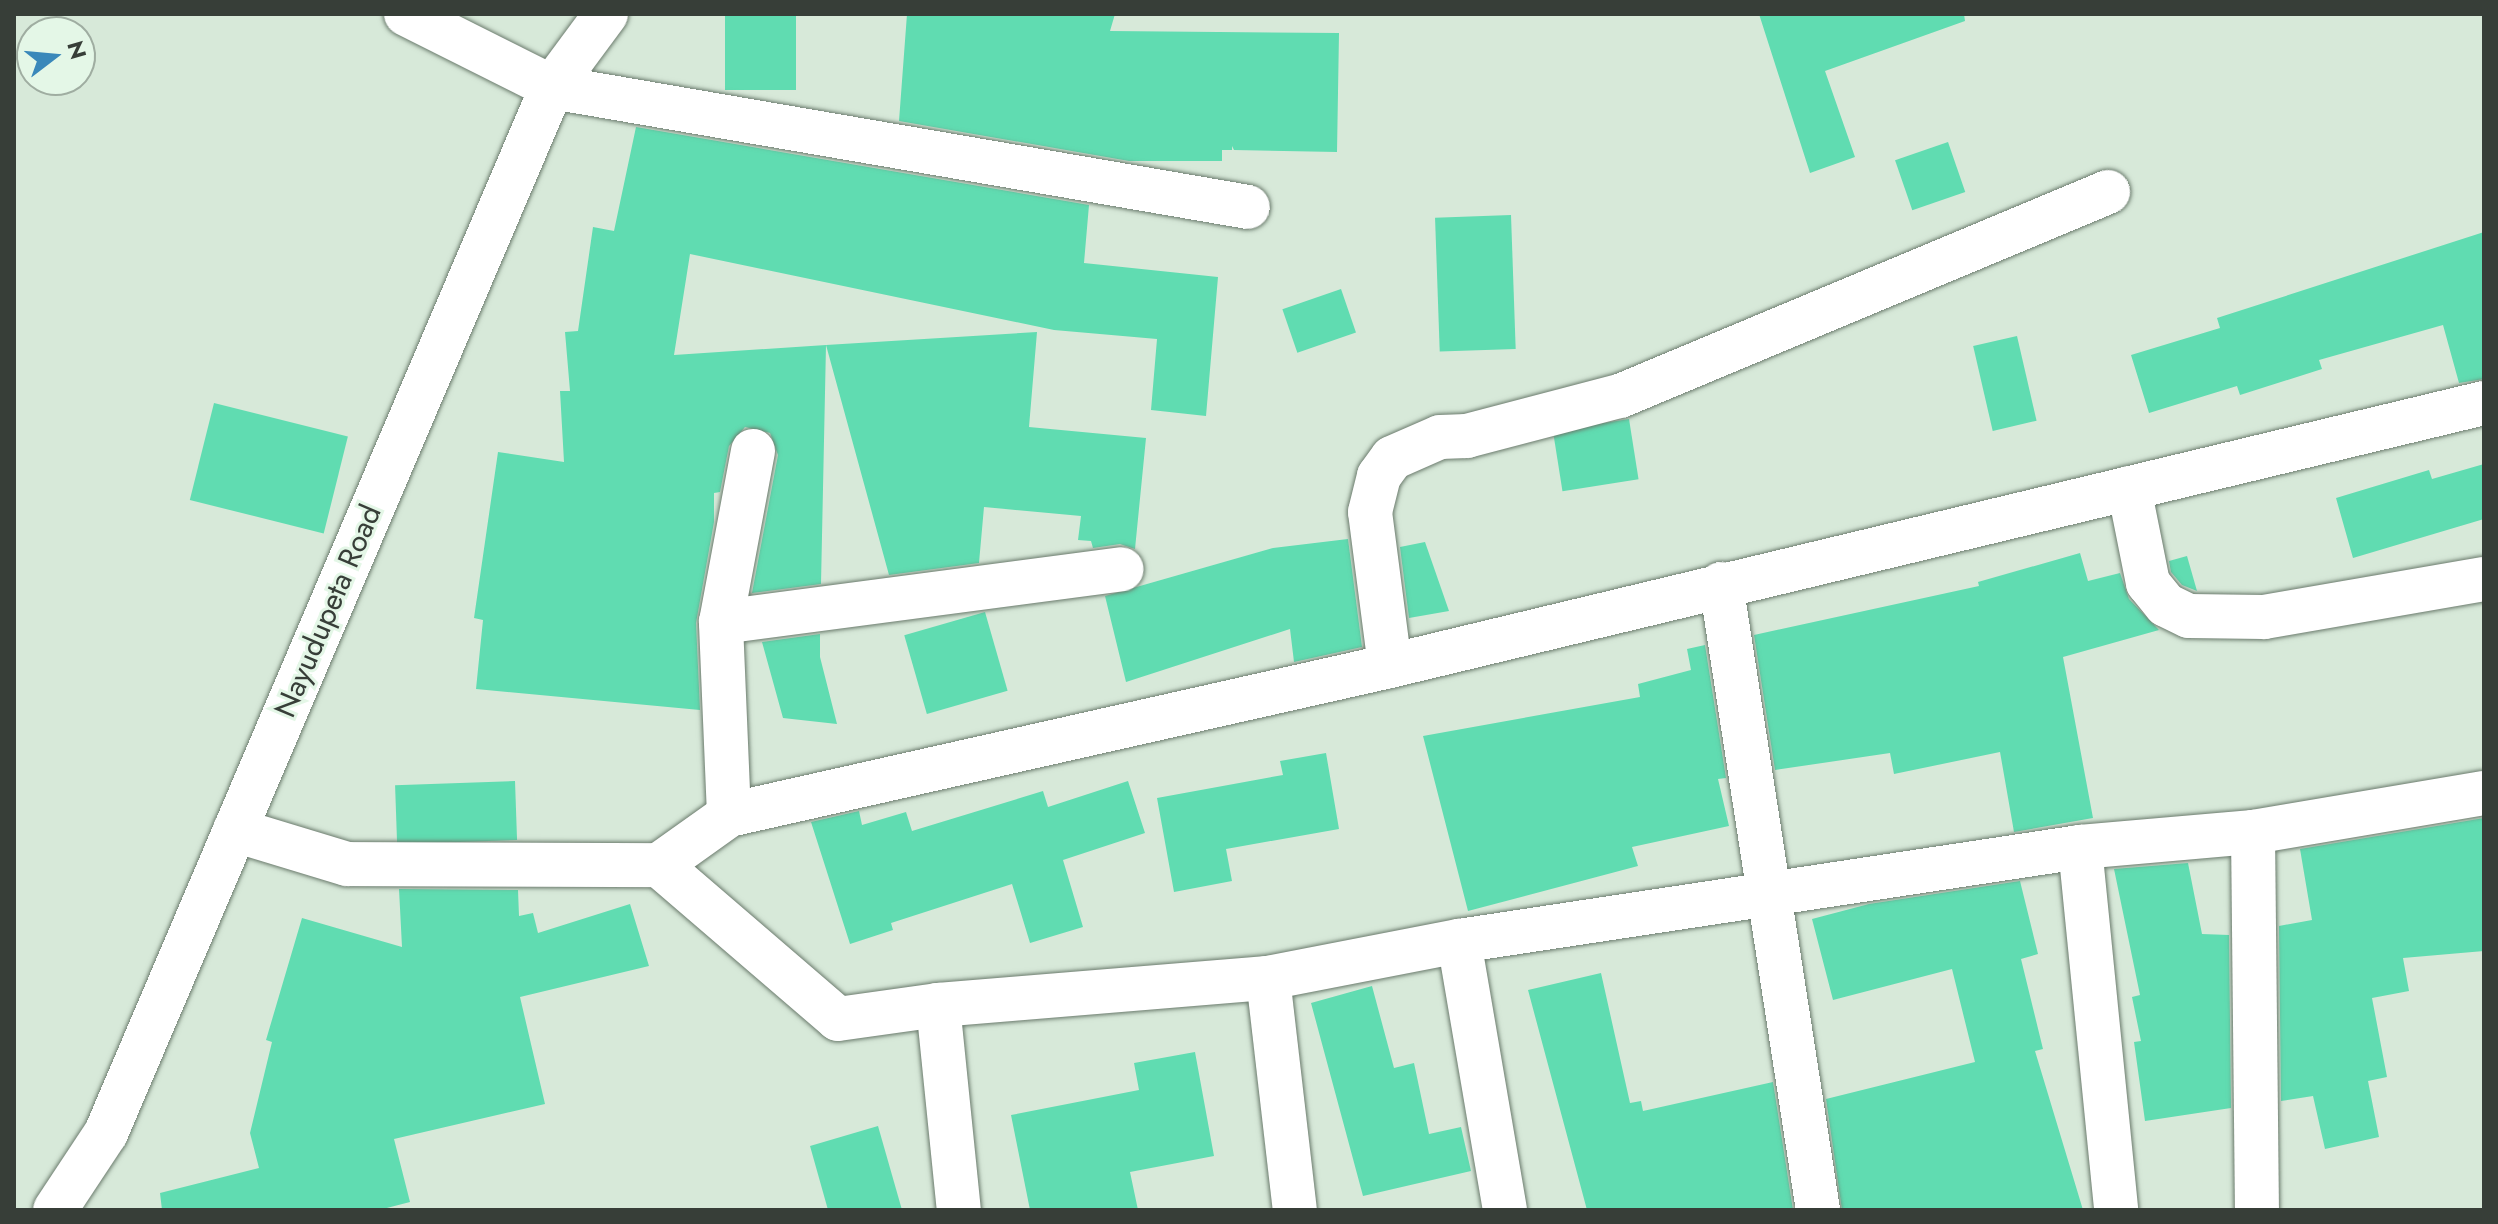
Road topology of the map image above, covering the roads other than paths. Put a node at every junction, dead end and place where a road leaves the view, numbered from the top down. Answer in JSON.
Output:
{"nodes":[{"id":1,"x":406,"y":14,"type":"edge"},
{"id":2,"x":606,"y":14,"type":"edge"},
{"id":3,"x":552,"y":87,"type":"junction"},
{"id":4,"x":2108,"y":192,"type":"dead end"},
{"id":5,"x":1248,"y":207,"type":"dead end"},
{"id":6,"x":2484,"y":403,"type":"edge"},
{"id":7,"x":753,"y":451,"type":"dead end"},
{"id":8,"x":2129,"y":488,"type":"junction"},
{"id":9,"x":1122,"y":569,"type":"dead end"},
{"id":10,"x":2484,"y":579,"type":"edge"},
{"id":11,"x":1721,"y":584,"type":"junction"},
{"id":12,"x":721,"y":622,"type":"junction"},
{"id":13,"x":1390,"y":666,"type":"junction"},
{"id":14,"x":2484,"y":793,"type":"edge"},
{"id":15,"x":729,"y":815,"type":"junction"},
{"id":16,"x":235,"y":830,"type":"junction"},
{"id":17,"x":2253,"y":832,"type":"junction"},
{"id":18,"x":2080,"y":847,"type":"junction"},
{"id":19,"x":659,"y":865,"type":"junction"},
{"id":20,"x":1769,"y":896,"type":"junction"},
{"id":21,"x":1459,"y":941,"type":"junction"},
{"id":22,"x":1268,"y":978,"type":"junction"},
{"id":23,"x":938,"y":1005,"type":"junction"},
{"id":24,"x":55,"y":1210,"type":"edge"},
{"id":25,"x":959,"y":1210,"type":"edge"},
{"id":26,"x":1295,"y":1210,"type":"edge"},
{"id":27,"x":1505,"y":1210,"type":"edge"},
{"id":28,"x":1818,"y":1210,"type":"edge"},
{"id":29,"x":2116,"y":1210,"type":"edge"},
{"id":30,"x":2257,"y":1210,"type":"edge"}],
"edges":[{"from":1,"to":3,"type":"street"},
{"from":2,"to":3,"type":"street","name":"Nayudupeta Road"},
{"from":3,"to":5,"type":"street"},
{"from":3,"to":16,"type":"street","name":"Nayudupeta Road"},
{"from":4,"to":13,"type":"street"},
{"from":6,"to":8,"type":"street"},
{"from":7,"to":12,"type":"street"},
{"from":8,"to":10,"type":"street"},
{"from":8,"to":11,"type":"street"},
{"from":9,"to":12,"type":"street"},
{"from":11,"to":13,"type":"street"},
{"from":11,"to":20,"type":"street"},
{"from":12,"to":15,"type":"street"},
{"from":13,"to":15,"type":"street"},
{"from":14,"to":17,"type":"street"},
{"from":15,"to":19,"type":"street"},
{"from":16,"to":19,"type":"street"},
{"from":16,"to":24,"type":"street","name":"Nayudupeta Road"},
{"from":17,"to":18,"type":"street"},
{"from":17,"to":30,"type":"street"},
{"from":18,"to":20,"type":"street"},
{"from":18,"to":29,"type":"street"},
{"from":19,"to":23,"type":"street"},
{"from":20,"to":21,"type":"street"},
{"from":20,"to":28,"type":"street"},
{"from":21,"to":22,"type":"street"},
{"from":21,"to":27,"type":"street"},
{"from":22,"to":23,"type":"street"},
{"from":22,"to":26,"type":"street"},
{"from":23,"to":25,"type":"street"}]}
